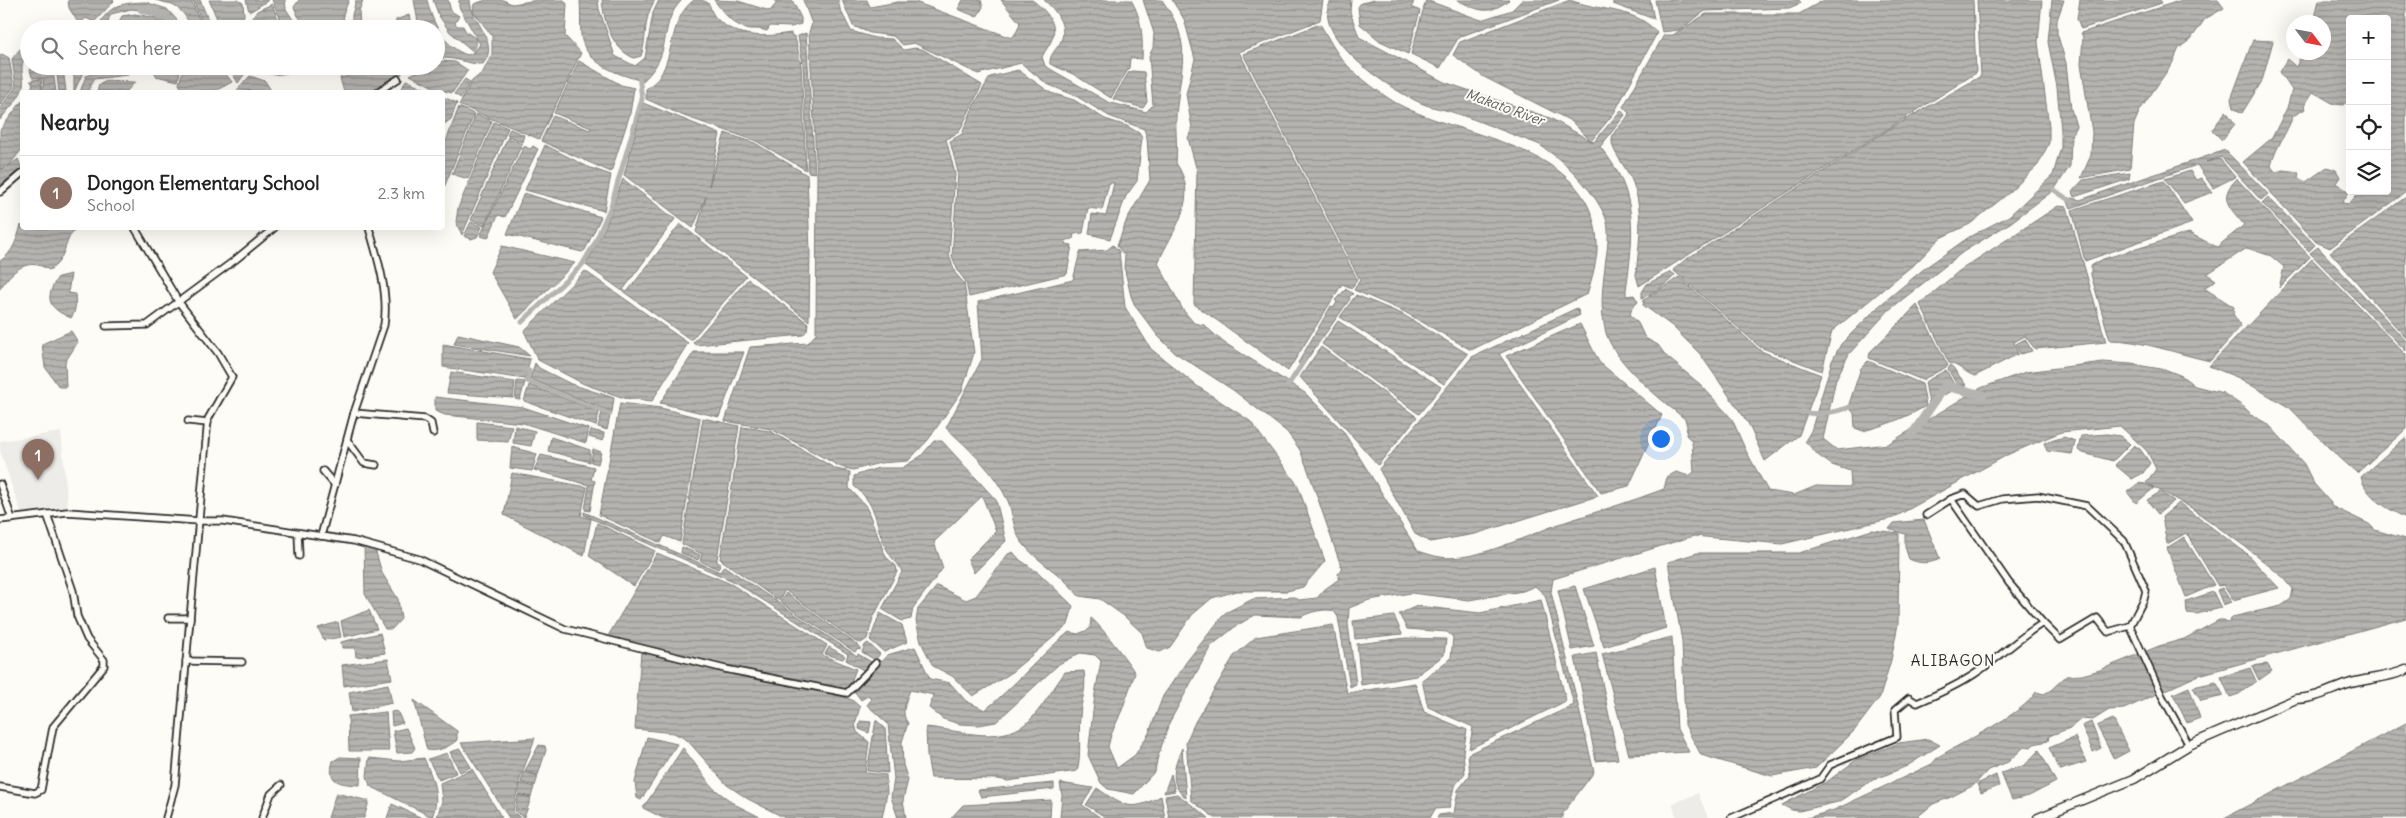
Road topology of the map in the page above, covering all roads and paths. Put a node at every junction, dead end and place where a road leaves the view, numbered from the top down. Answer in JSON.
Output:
{"nodes":[{"id":1,"x":398,"y":80,"type":"dead end"},
{"id":2,"x":380,"y":90,"type":"edge"},
{"id":3,"x":20,"y":175,"type":"edge"},
{"id":4,"x":0,"y":192,"type":"edge"},
{"id":5,"x":136,"y":230,"type":"edge"},
{"id":6,"x":272,"y":230,"type":"edge"},
{"id":7,"x":370,"y":230,"type":"edge"},
{"id":8,"x":178,"y":301,"type":"junction"},
{"id":9,"x":106,"y":326,"type":"dead end"},
{"id":10,"x":354,"y":413,"type":"junction"},
{"id":11,"x":188,"y":421,"type":"dead end"},
{"id":12,"x":208,"y":423,"type":"junction"},
{"id":13,"x":433,"y":433,"type":"dead end"},
{"id":14,"x":347,"y":440,"type":"junction"},
{"id":15,"x":376,"y":465,"type":"dead end"},
{"id":16,"x":323,"y":471,"type":"dead end"},
{"id":17,"x":0,"y":484,"type":"edge"},
{"id":18,"x":335,"y":485,"type":"junction"},
{"id":19,"x":1951,"y":499,"type":"junction"},
{"id":20,"x":48,"y":514,"type":"junction"},
{"id":21,"x":1926,"y":515,"type":"dead end"},
{"id":22,"x":12,"y":519,"type":"junction"},
{"id":23,"x":0,"y":520,"type":"edge"},
{"id":24,"x":199,"y":521,"type":"junction"},
{"id":25,"x":298,"y":534,"type":"junction"},
{"id":26,"x":321,"y":536,"type":"junction"},
{"id":27,"x":299,"y":556,"type":"dead end"},
{"id":28,"x":168,"y":618,"type":"dead end"},
{"id":29,"x":190,"y":618,"type":"junction"},
{"id":30,"x":2043,"y":623,"type":"junction"},
{"id":31,"x":2130,"y":626,"type":"junction"},
{"id":32,"x":186,"y":660,"type":"junction"},
{"id":33,"x":242,"y":662,"type":"dead end"},
{"id":34,"x":875,"y":663,"type":"dead end"},
{"id":35,"x":2406,"y":670,"type":"edge"},
{"id":36,"x":2189,"y":745,"type":"junction"},
{"id":37,"x":281,"y":785,"type":"dead end"},
{"id":38,"x":0,"y":786,"type":"edge"},
{"id":39,"x":166,"y":818,"type":"edge"},
{"id":40,"x":262,"y":818,"type":"edge"},
{"id":41,"x":1732,"y":818,"type":"edge"},
{"id":42,"x":2038,"y":818,"type":"edge"}],
"edges":[{"from":1,"to":2,"type":"street"},
{"from":3,"to":4,"type":"street"},
{"from":5,"to":8,"type":"street"},
{"from":6,"to":8,"type":"street"},
{"from":7,"to":10,"type":"street"},
{"from":8,"to":9,"type":"street"},
{"from":8,"to":12,"type":"street"},
{"from":10,"to":13,"type":"street"},
{"from":10,"to":14,"type":"street"},
{"from":11,"to":12,"type":"street"},
{"from":12,"to":24,"type":"street"},
{"from":14,"to":15,"type":"street"},
{"from":14,"to":18,"type":"street"},
{"from":16,"to":18,"type":"street"},
{"from":17,"to":22,"type":"street"},
{"from":18,"to":26,"type":"street"},
{"from":19,"to":21,"type":"street"},
{"from":19,"to":30,"type":"street"},
{"from":19,"to":31,"type":"street"},
{"from":20,"to":22,"type":"street"},
{"from":20,"to":24,"type":"street"},
{"from":20,"to":38,"type":"street"},
{"from":22,"to":23,"type":"street"},
{"from":24,"to":25,"type":"street"},
{"from":24,"to":29,"type":"street"},
{"from":25,"to":26,"type":"street"},
{"from":25,"to":27,"type":"street"},
{"from":26,"to":34,"type":"street"},
{"from":28,"to":29,"type":"street"},
{"from":29,"to":32,"type":"street"},
{"from":30,"to":31,"type":"street"},
{"from":30,"to":41,"type":"street"},
{"from":31,"to":36,"type":"street"},
{"from":32,"to":33,"type":"street"},
{"from":32,"to":39,"type":"street"},
{"from":35,"to":36,"type":"street"},
{"from":36,"to":42,"type":"street"},
{"from":37,"to":40,"type":"street"}]}
